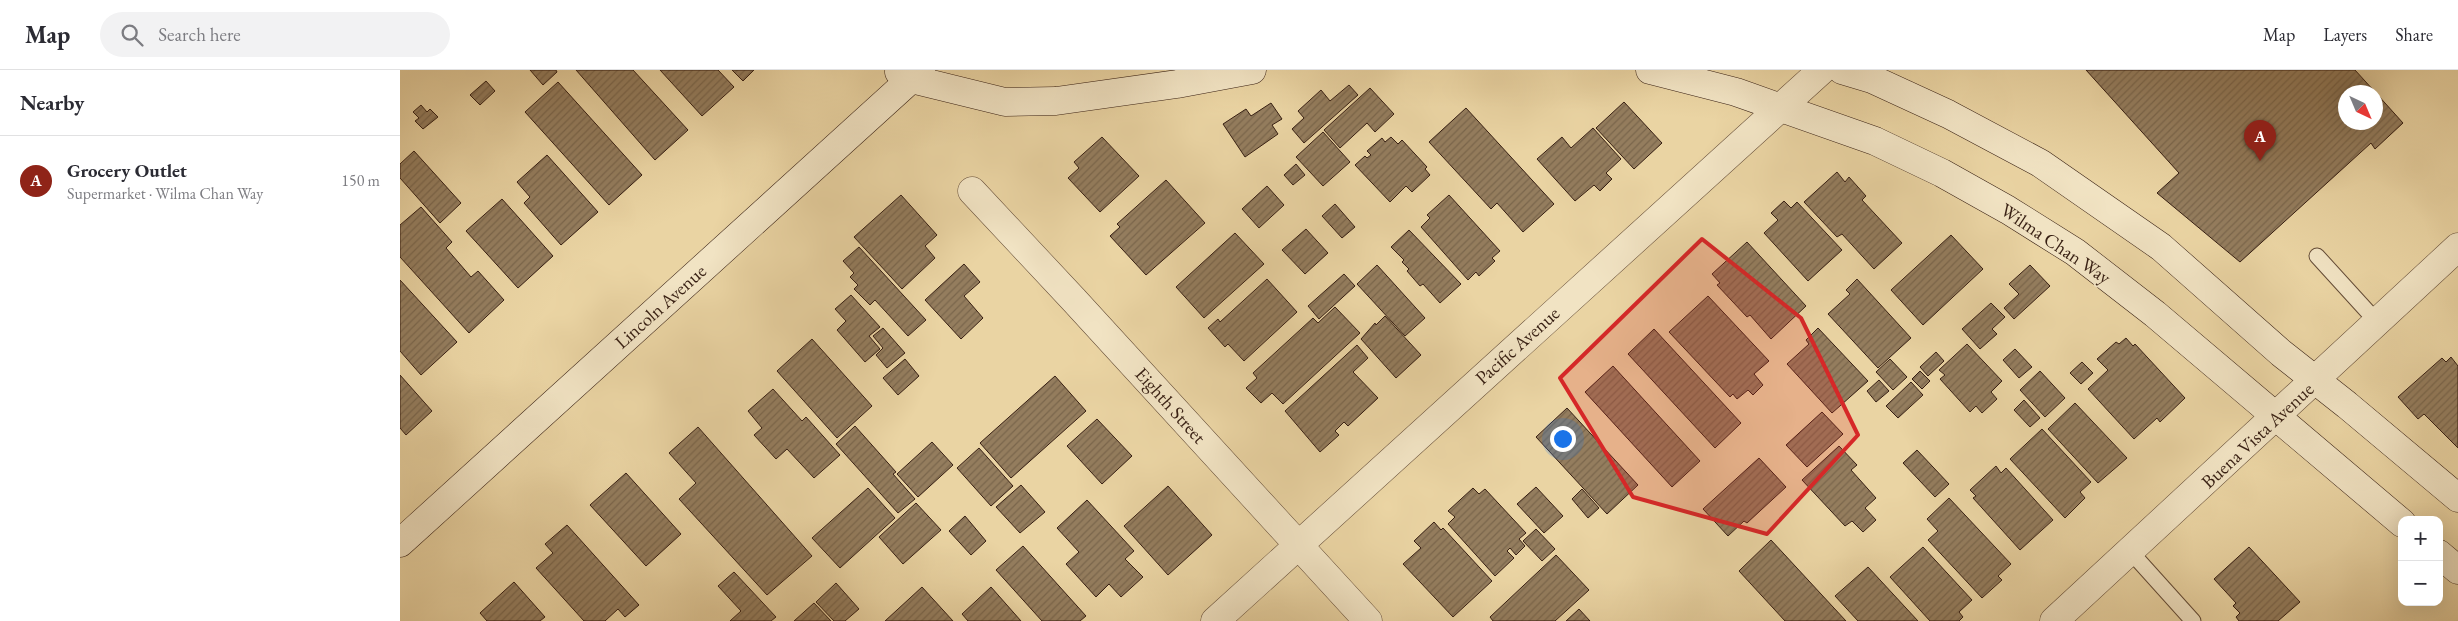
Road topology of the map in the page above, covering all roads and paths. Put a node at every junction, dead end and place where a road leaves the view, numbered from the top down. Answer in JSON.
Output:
{"nodes":[{"id":1,"x":1252,"y":70,"type":"edge"},
{"id":2,"x":1650,"y":70,"type":"edge"},
{"id":3,"x":1822,"y":70,"type":"edge"},
{"id":4,"x":1842,"y":70,"type":"edge"},
{"id":5,"x":909,"y":73,"type":"edge"},
{"id":6,"x":1780,"y":107,"type":"junction"},
{"id":7,"x":972,"y":191,"type":"dead end"},
{"id":8,"x":2458,"y":247,"type":"edge"},
{"id":9,"x":2317,"y":256,"type":"dead end"},
{"id":10,"x":2378,"y":323,"type":"junction"},
{"id":11,"x":2316,"y":380,"type":"junction"},
{"id":12,"x":2277,"y":417,"type":"junction"},
{"id":13,"x":2458,"y":498,"type":"edge"},
{"id":14,"x":2398,"y":520,"type":"edge"},
{"id":15,"x":400,"y":543,"type":"edge"},
{"id":16,"x":1299,"y":545,"type":"junction"},
{"id":17,"x":2130,"y":551,"type":"junction"},
{"id":18,"x":2443,"y":557,"type":"edge"},
{"id":19,"x":2458,"y":570,"type":"edge"},
{"id":20,"x":1214,"y":621,"type":"edge"},
{"id":21,"x":1368,"y":621,"type":"edge"},
{"id":22,"x":2054,"y":621,"type":"edge"},
{"id":23,"x":2192,"y":621,"type":"edge"}],
"edges":[{"from":1,"to":5,"type":"main road"},
{"from":2,"to":6,"type":"main road","name":"Wilma Chan Way"},
{"from":3,"to":6,"type":"main road","name":"Pacific Avenue"},
{"from":4,"to":11,"type":"main road"},
{"from":5,"to":15,"type":"main road","name":"Lincoln Avenue"},
{"from":6,"to":12,"type":"main road","name":"Wilma Chan Way"},
{"from":6,"to":16,"type":"main road","name":"Pacific Avenue"},
{"from":7,"to":16,"type":"main road","name":"Eighth Street"},
{"from":8,"to":10,"type":"main road","name":"Buena Vista Avenue"},
{"from":9,"to":10,"type":"lane"},
{"from":10,"to":11,"type":"main road","name":"Buena Vista Avenue"},
{"from":11,"to":12,"type":"main road","name":"Buena Vista Avenue"},
{"from":11,"to":13,"type":"main road"},
{"from":12,"to":14,"type":"main road","name":"Wilma Chan Way"},
{"from":12,"to":17,"type":"main road","name":"Buena Vista Avenue"},
{"from":16,"to":20,"type":"main road","name":"Pacific Avenue"},
{"from":16,"to":21,"type":"main road","name":"Eighth Street"},
{"from":17,"to":22,"type":"main road","name":"Buena Vista Avenue"},
{"from":17,"to":23,"type":"lane"},
{"from":18,"to":19,"type":"main road"}]}
